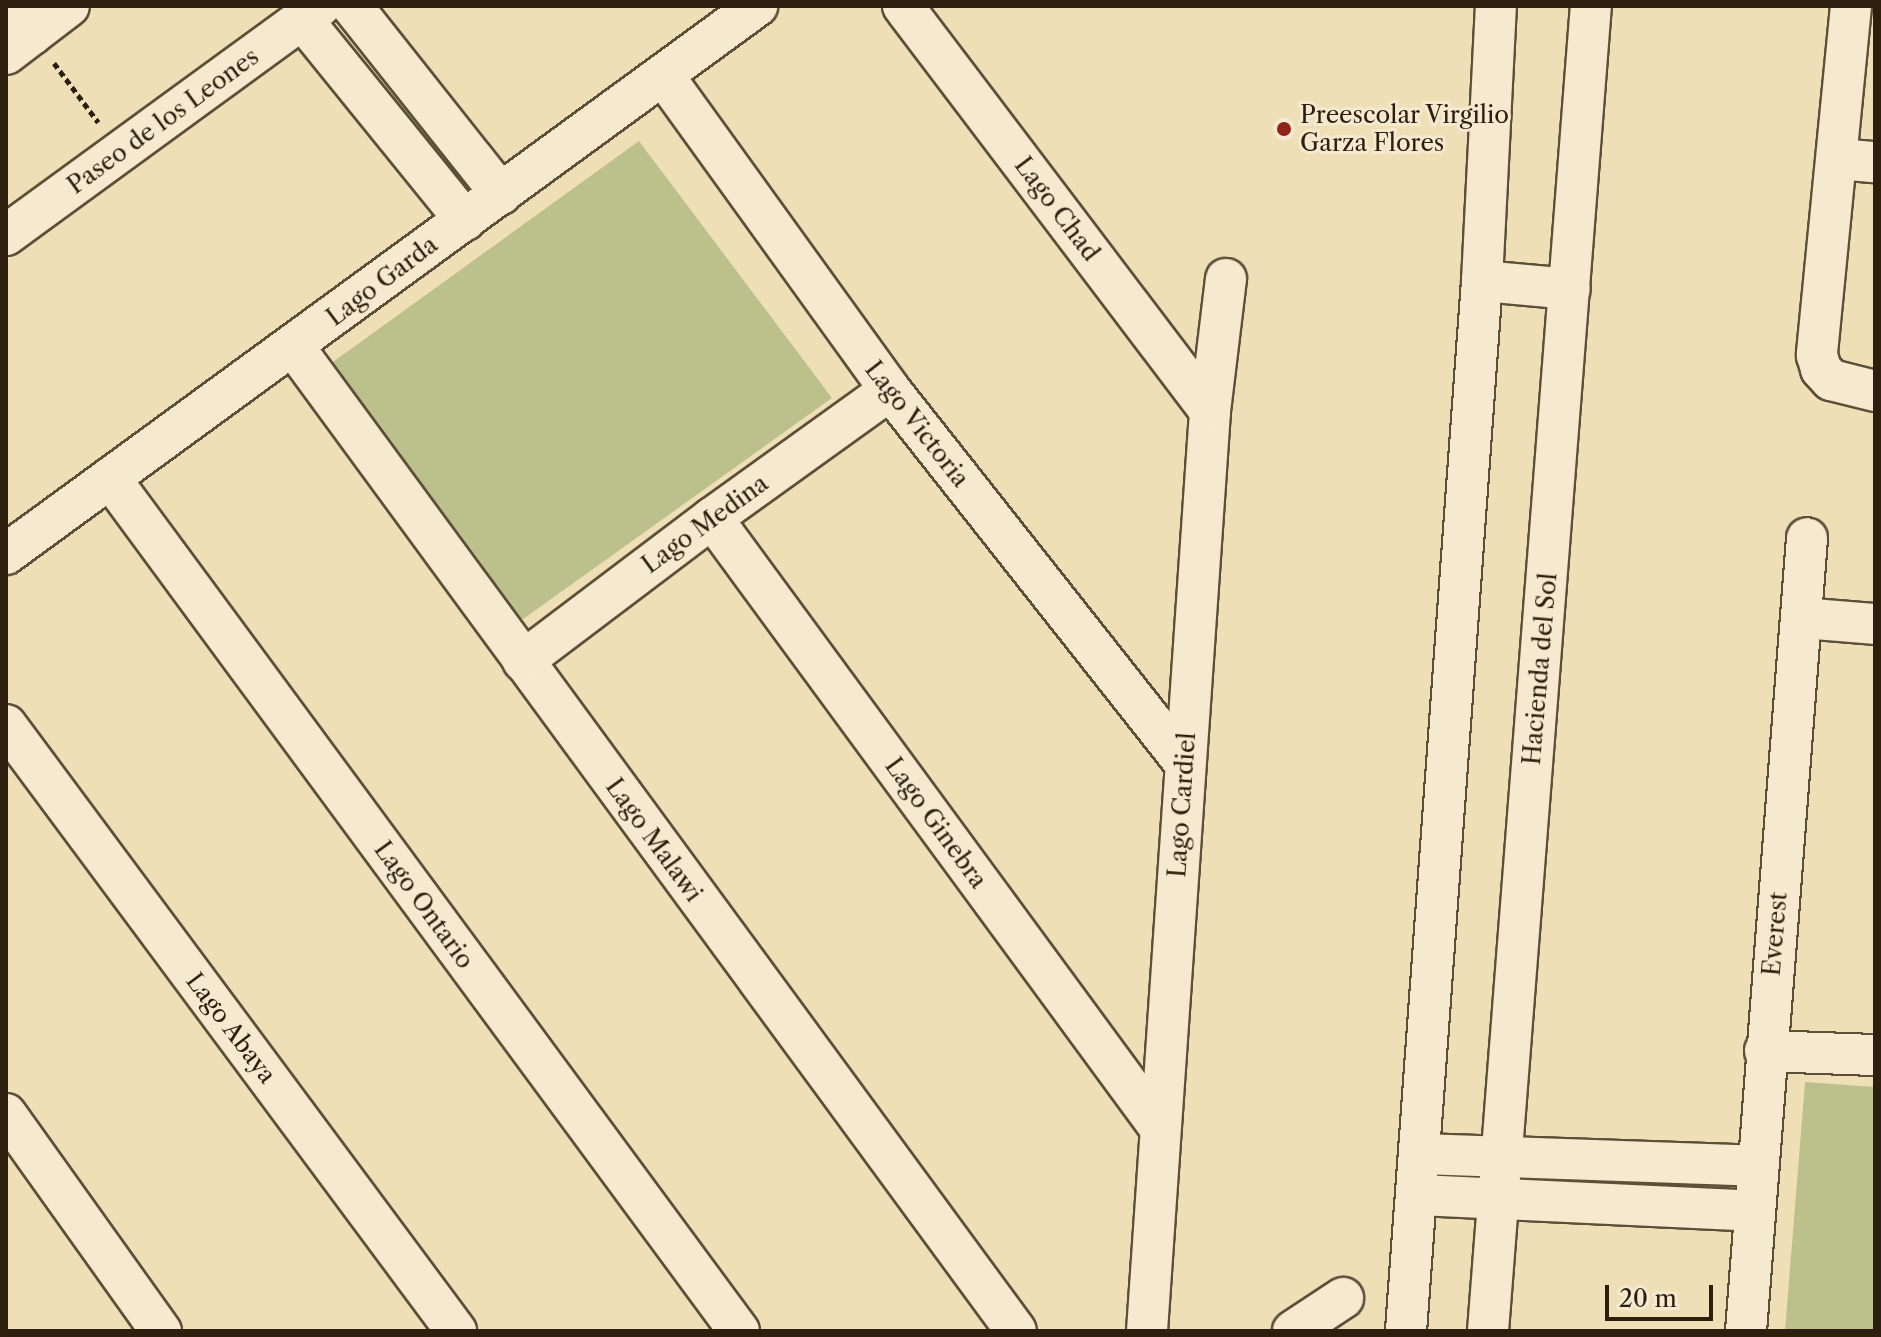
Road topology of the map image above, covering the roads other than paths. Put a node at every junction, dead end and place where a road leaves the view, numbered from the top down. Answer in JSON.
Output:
{"nodes":[{"id":1,"x":69,"y":6,"type":"edge"},
{"id":2,"x":352,"y":6,"type":"edge"},
{"id":3,"x":757,"y":6,"type":"edge"},
{"id":4,"x":903,"y":6,"type":"edge"},
{"id":5,"x":1496,"y":6,"type":"edge"},
{"id":6,"x":1591,"y":6,"type":"edge"},
{"id":7,"x":1851,"y":6,"type":"edge"},
{"id":8,"x":311,"y":12,"type":"edge"},
{"id":9,"x":16,"y":31,"type":"edge"},
{"id":10,"x":663,"y":75,"type":"junction"},
{"id":11,"x":422,"y":95,"type":"junction"},
{"id":12,"x":385,"y":121,"type":"junction"},
{"id":13,"x":1857,"y":160,"type":"edge"},
{"id":14,"x":501,"y":194,"type":"junction"},
{"id":15,"x":465,"y":220,"type":"junction"},
{"id":16,"x":6,"y":235,"type":"edge"},
{"id":17,"x":1226,"y":279,"type":"dead end"},
{"id":18,"x":1482,"y":281,"type":"junction"},
{"id":19,"x":1570,"y":289,"type":"junction"},
{"id":20,"x":294,"y":347,"type":"junction"},
{"id":21,"x":890,"y":390,"type":"junction"},
{"id":22,"x":1875,"y":391,"type":"edge"},
{"id":23,"x":1210,"y":411,"type":"junction"},
{"id":24,"x":110,"y":478,"type":"junction"},
{"id":25,"x":712,"y":518,"type":"junction"},
{"id":26,"x":1807,"y":538,"type":"dead end"},
{"id":27,"x":6,"y":554,"type":"edge"},
{"id":28,"x":1802,"y":618,"type":"junction"},
{"id":29,"x":1875,"y":624,"type":"edge"},
{"id":30,"x":523,"y":661,"type":"junction"},
{"id":31,"x":6,"y":725,"type":"edge"},
{"id":32,"x":1184,"y":762,"type":"junction"},
{"id":33,"x":1765,"y":1051,"type":"junction"},
{"id":34,"x":1875,"y":1055,"type":"edge"},
{"id":35,"x":6,"y":1114,"type":"edge"},
{"id":36,"x":1160,"y":1128,"type":"junction"},
{"id":37,"x":1421,"y":1154,"type":"junction"},
{"id":38,"x":1502,"y":1158,"type":"junction"},
{"id":39,"x":1626,"y":1162,"type":"junction"},
{"id":40,"x":1757,"y":1166,"type":"junction"},
{"id":41,"x":1419,"y":1195,"type":"junction"},
{"id":42,"x":1498,"y":1198,"type":"junction"},
{"id":43,"x":1624,"y":1204,"type":"junction"},
{"id":44,"x":1754,"y":1211,"type":"junction"},
{"id":45,"x":1343,"y":1298,"type":"dead end"},
{"id":46,"x":161,"y":1331,"type":"edge"},
{"id":47,"x":456,"y":1331,"type":"edge"},
{"id":48,"x":739,"y":1331,"type":"edge"},
{"id":49,"x":1016,"y":1331,"type":"edge"},
{"id":50,"x":1147,"y":1331,"type":"edge"},
{"id":51,"x":1293,"y":1331,"type":"edge"},
{"id":52,"x":1406,"y":1331,"type":"edge"},
{"id":53,"x":1488,"y":1331,"type":"edge"},
{"id":54,"x":1746,"y":1331,"type":"edge"}],
"edges":[{"from":1,"to":9,"type":"street"},
{"from":2,"to":11,"type":"street"},
{"from":3,"to":10,"type":"street","name":"Lago Garda"},
{"from":4,"to":23,"type":"street","name":"Lago Chad"},
{"from":5,"to":18,"type":"street"},
{"from":6,"to":19,"type":"street","name":"Hacienda del Sol"},
{"from":7,"to":13,"type":"street"},
{"from":8,"to":12,"type":"street"},
{"from":8,"to":16,"type":"street","name":"Paseo de los Leones"},
{"from":10,"to":14,"type":"street","name":"Lago Garda"},
{"from":10,"to":21,"type":"street","name":"Lago Victoria"},
{"from":11,"to":12,"type":"street"},
{"from":11,"to":14,"type":"street"},
{"from":12,"to":15,"type":"street"},
{"from":13,"to":22,"type":"street"},
{"from":14,"to":15,"type":"street","name":"Lago Garda"},
{"from":15,"to":20,"type":"street","name":"Lago Garda"},
{"from":17,"to":23,"type":"street","name":"Lago Cardiel"},
{"from":18,"to":19,"type":"street"},
{"from":18,"to":37,"type":"street"},
{"from":19,"to":38,"type":"street","name":"Hacienda del Sol"},
{"from":20,"to":24,"type":"street","name":"Lago Garda"},
{"from":20,"to":30,"type":"street","name":"Lago Malawi"},
{"from":21,"to":25,"type":"street","name":"Lago Medina"},
{"from":21,"to":32,"type":"street","name":"Lago Victoria"},
{"from":23,"to":32,"type":"street","name":"Lago Cardiel"},
{"from":24,"to":27,"type":"street","name":"Lago Garda"},
{"from":24,"to":48,"type":"street","name":"Lago Ontario"},
{"from":25,"to":30,"type":"street","name":"Lago Medina"},
{"from":25,"to":36,"type":"street","name":"Lago Ginebra"},
{"from":26,"to":28,"type":"street","name":"Everest"},
{"from":28,"to":29,"type":"street"},
{"from":28,"to":33,"type":"street","name":"Everest"},
{"from":30,"to":49,"type":"street","name":"Lago Malawi"},
{"from":31,"to":47,"type":"street","name":"Lago Abaya"},
{"from":32,"to":36,"type":"street","name":"Lago Cardiel"},
{"from":33,"to":34,"type":"street"},
{"from":33,"to":40,"type":"street","name":"Everest"},
{"from":35,"to":46,"type":"street"},
{"from":36,"to":50,"type":"street","name":"Lago Cardiel"},
{"from":37,"to":38,"type":"street"},
{"from":37,"to":41,"type":"street"},
{"from":38,"to":39,"type":"street"},
{"from":38,"to":42,"type":"street","name":"Hacienda del Sol"},
{"from":39,"to":40,"type":"street"},
{"from":39,"to":43,"type":"street"},
{"from":40,"to":44,"type":"street","name":"Everest"},
{"from":41,"to":42,"type":"street"},
{"from":41,"to":52,"type":"street"},
{"from":42,"to":43,"type":"street"},
{"from":42,"to":53,"type":"street","name":"Hacienda del Sol"},
{"from":43,"to":44,"type":"street"},
{"from":44,"to":54,"type":"street","name":"Everest"},
{"from":45,"to":51,"type":"street"}]}
